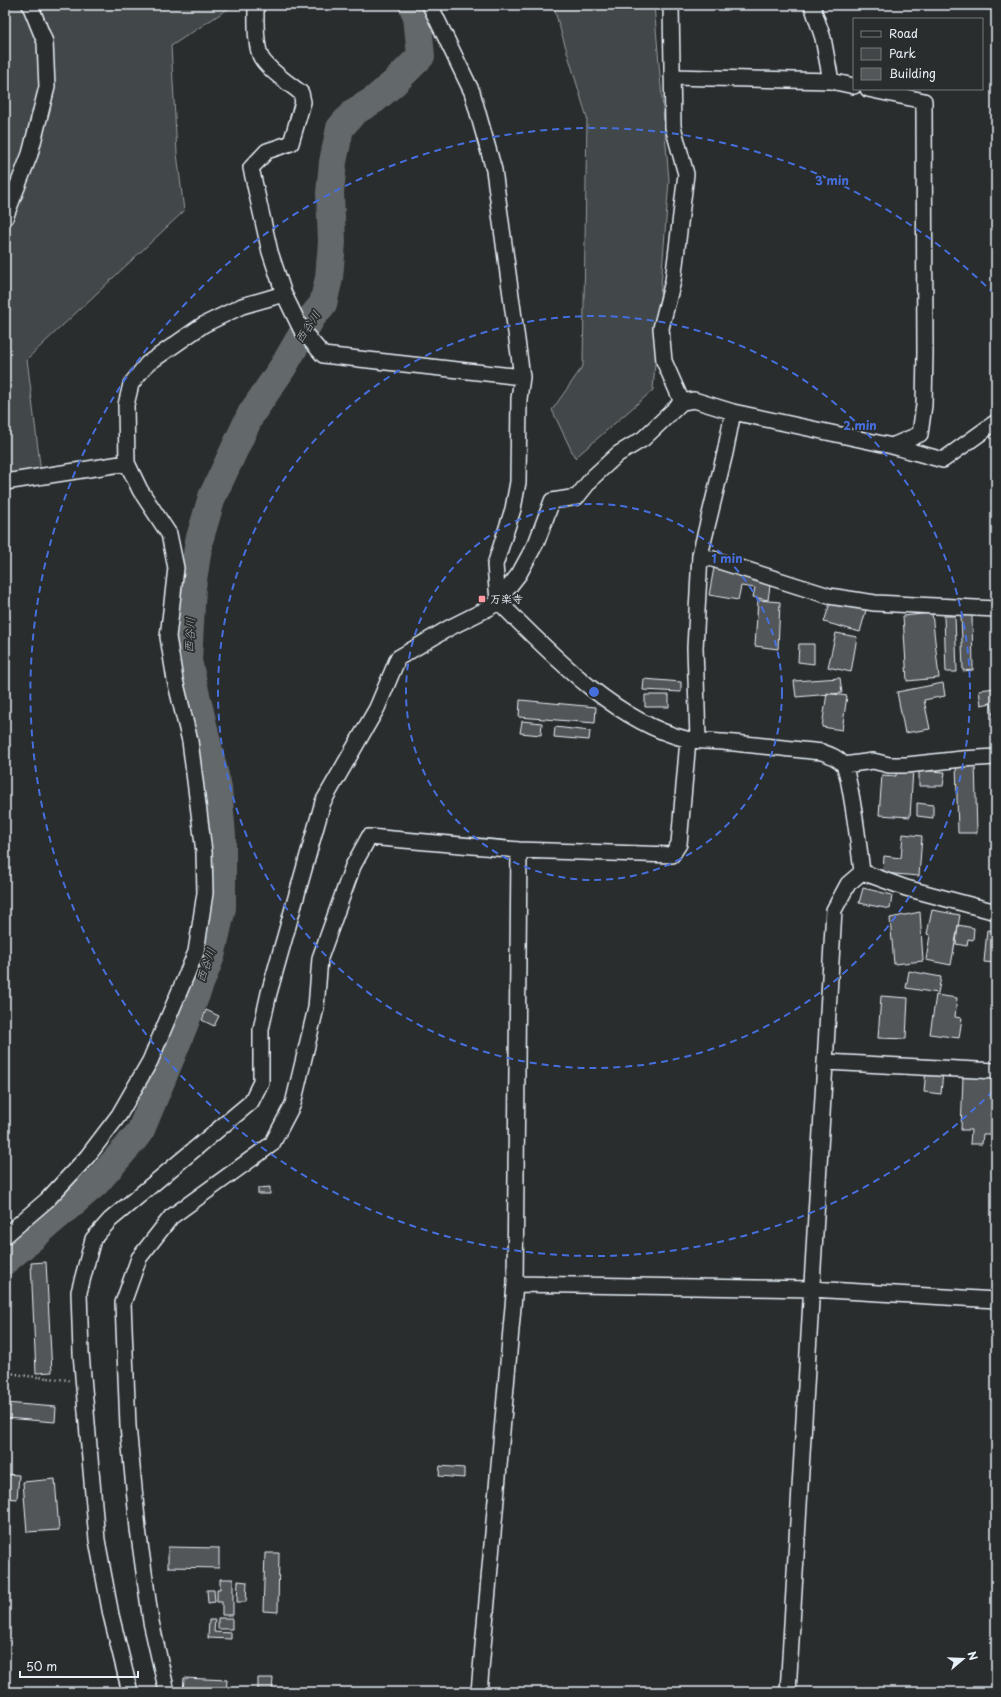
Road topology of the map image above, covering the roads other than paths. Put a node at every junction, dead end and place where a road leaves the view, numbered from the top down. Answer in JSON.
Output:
{"nodes":[{"id":1,"x":30,"y":5,"type":"edge"},
{"id":2,"x":256,"y":5,"type":"edge"},
{"id":3,"x":430,"y":5,"type":"edge"},
{"id":4,"x":671,"y":5,"type":"edge"},
{"id":5,"x":812,"y":5,"type":"edge"},
{"id":6,"x":673,"y":77,"type":"junction"},
{"id":7,"x":831,"y":81,"type":"junction"},
{"id":8,"x":853,"y":86,"type":"edge"},
{"id":9,"x":872,"y":90,"type":"edge"},
{"id":10,"x":5,"y":218,"type":"edge"},
{"id":11,"x":284,"y":294,"type":"junction"},
{"id":12,"x":522,"y":377,"type":"junction"},
{"id":13,"x":682,"y":402,"type":"junction"},
{"id":14,"x":733,"y":412,"type":"junction"},
{"id":15,"x":996,"y":422,"type":"edge"},
{"id":16,"x":892,"y":446,"type":"junction"},
{"id":17,"x":127,"y":463,"type":"junction"},
{"id":18,"x":5,"y":482,"type":"edge"},
{"id":19,"x":700,"y":555,"type":"junction"},
{"id":20,"x":498,"y":601,"type":"junction"},
{"id":21,"x":996,"y":609,"type":"edge"},
{"id":22,"x":693,"y":740,"type":"junction"},
{"id":23,"x":996,"y":757,"type":"edge"},
{"id":24,"x":844,"y":765,"type":"junction"},
{"id":25,"x":519,"y":850,"type":"junction"},
{"id":26,"x":862,"y":872,"type":"junction"},
{"id":27,"x":996,"y":912,"type":"edge"},
{"id":28,"x":826,"y":1062,"type":"junction"},
{"id":29,"x":996,"y":1071,"type":"edge"},
{"id":30,"x":5,"y":1236,"type":"edge"},
{"id":31,"x":515,"y":1284,"type":"junction"},
{"id":32,"x":811,"y":1289,"type":"junction"},
{"id":33,"x":996,"y":1300,"type":"edge"},
{"id":34,"x":130,"y":1692,"type":"edge"},
{"id":35,"x":167,"y":1692,"type":"edge"},
{"id":36,"x":478,"y":1692,"type":"edge"},
{"id":37,"x":788,"y":1692,"type":"edge"}],
"edges":[{"from":1,"to":10,"type":"street"},
{"from":2,"to":11,"type":"street"},
{"from":3,"to":12,"type":"street"},
{"from":4,"to":6,"type":"street"},
{"from":5,"to":7,"type":"street"},
{"from":6,"to":7,"type":"street"},
{"from":6,"to":13,"type":"street"},
{"from":7,"to":8,"type":"street"},
{"from":9,"to":16,"type":"street"},
{"from":11,"to":12,"type":"street"},
{"from":11,"to":17,"type":"street"},
{"from":12,"to":20,"type":"street"},
{"from":13,"to":14,"type":"street"},
{"from":13,"to":20,"type":"street"},
{"from":14,"to":16,"type":"street"},
{"from":14,"to":19,"type":"street"},
{"from":15,"to":16,"type":"street"},
{"from":17,"to":18,"type":"street"},
{"from":17,"to":30,"type":"street"},
{"from":19,"to":21,"type":"street"},
{"from":19,"to":22,"type":"street"},
{"from":20,"to":22,"type":"street"},
{"from":20,"to":34,"type":"street"},
{"from":22,"to":24,"type":"street"},
{"from":22,"to":25,"type":"street"},
{"from":23,"to":24,"type":"street"},
{"from":24,"to":26,"type":"street"},
{"from":25,"to":31,"type":"street"},
{"from":25,"to":35,"type":"street"},
{"from":26,"to":27,"type":"street"},
{"from":26,"to":28,"type":"street"},
{"from":28,"to":29,"type":"street"},
{"from":28,"to":32,"type":"street"},
{"from":31,"to":32,"type":"street"},
{"from":31,"to":36,"type":"street"},
{"from":32,"to":33,"type":"street"},
{"from":32,"to":37,"type":"street"}]}
